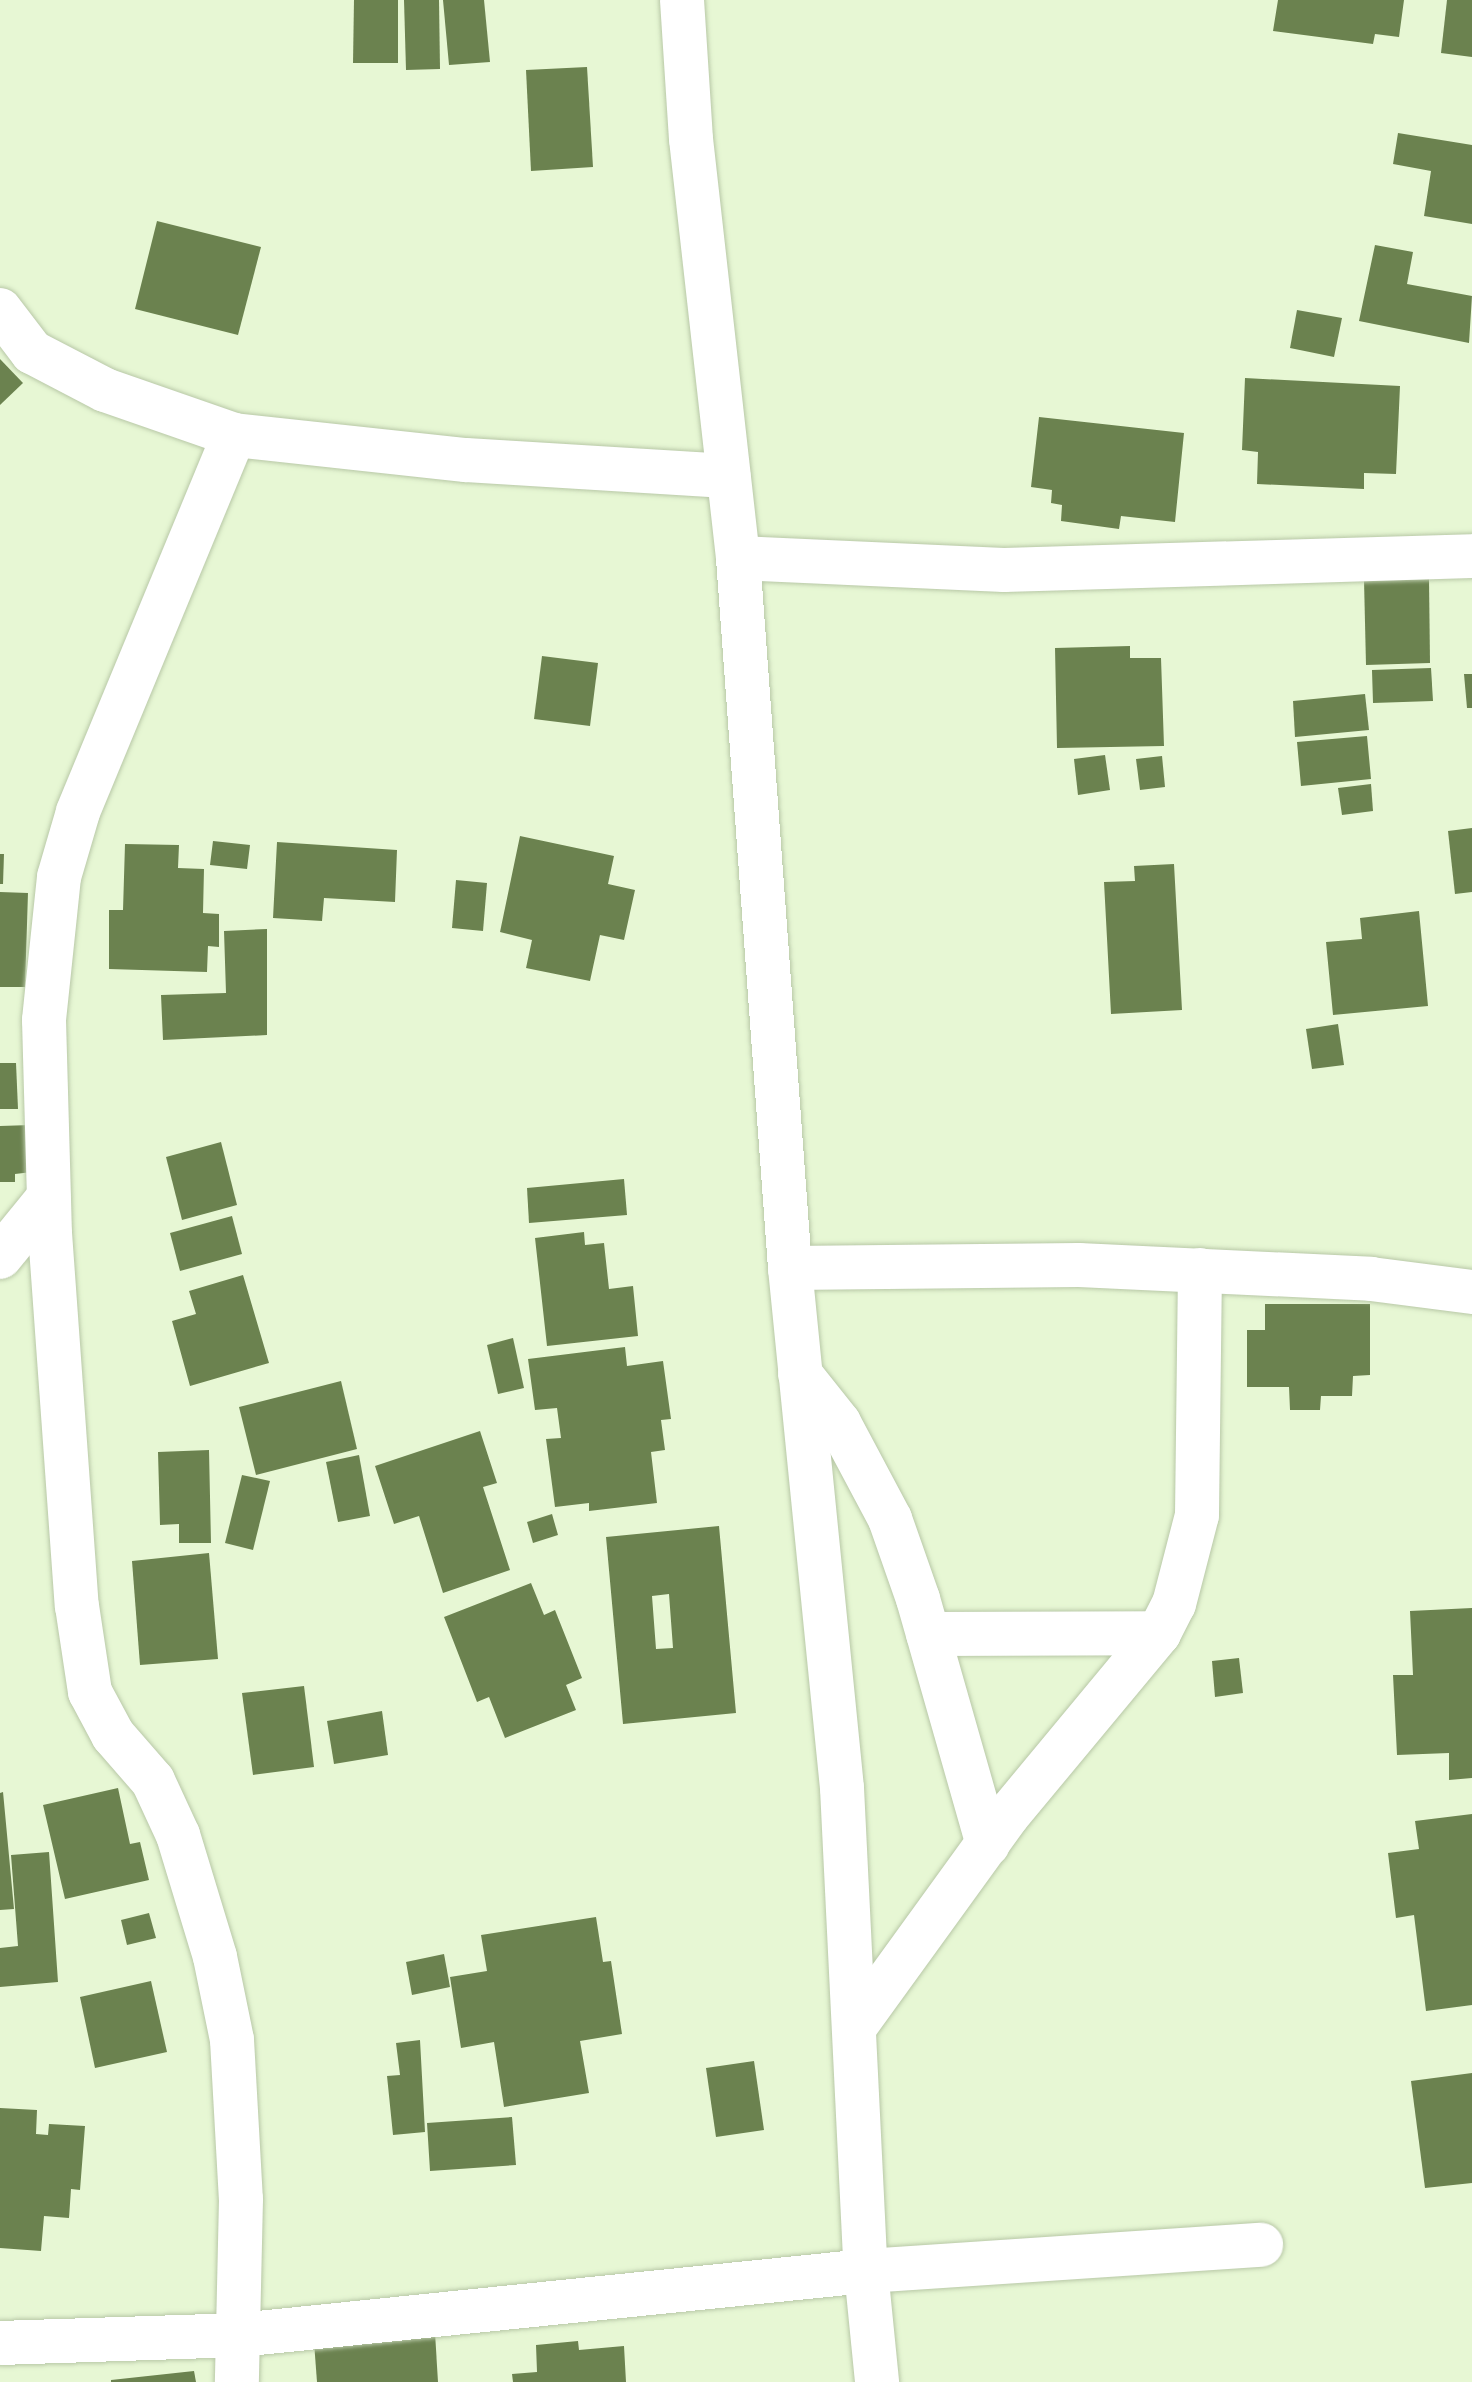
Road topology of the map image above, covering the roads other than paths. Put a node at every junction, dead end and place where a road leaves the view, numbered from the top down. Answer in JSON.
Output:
{"nodes":[{"id":1,"x":682,"y":0,"type":"edge"},
{"id":2,"x":0,"y":310,"type":"edge"},
{"id":3,"x":234,"y":435,"type":"junction"},
{"id":4,"x":729,"y":476,"type":"junction"},
{"id":5,"x":1472,"y":556,"type":"edge"},
{"id":6,"x":738,"y":558,"type":"junction"},
{"id":7,"x":49,"y":1197,"type":"junction"},
{"id":8,"x":0,"y":1257,"type":"edge"},
{"id":9,"x":790,"y":1268,"type":"junction"},
{"id":10,"x":1200,"y":1270,"type":"junction"},
{"id":11,"x":1472,"y":1292,"type":"edge"},
{"id":12,"x":800,"y":1374,"type":"junction"},
{"id":13,"x":1159,"y":1633,"type":"junction"},
{"id":14,"x":928,"y":1634,"type":"junction"},
{"id":15,"x":988,"y":1844,"type":"junction"},
{"id":16,"x":856,"y":2025,"type":"junction"},
{"id":17,"x":1261,"y":2245,"type":"dead end"},
{"id":18,"x":866,"y":2271,"type":"junction"},
{"id":19,"x":239,"y":2335,"type":"junction"},
{"id":20,"x":0,"y":2343,"type":"edge"},
{"id":21,"x":237,"y":2382,"type":"edge"},
{"id":22,"x":877,"y":2382,"type":"edge"}],
"edges":[{"from":1,"to":4,"type":"street"},
{"from":2,"to":3,"type":"street"},
{"from":3,"to":4,"type":"street"},
{"from":3,"to":7,"type":"street"},
{"from":4,"to":6,"type":"street"},
{"from":5,"to":6,"type":"street"},
{"from":6,"to":9,"type":"street"},
{"from":7,"to":8,"type":"street"},
{"from":7,"to":19,"type":"street"},
{"from":9,"to":10,"type":"street"},
{"from":9,"to":12,"type":"street"},
{"from":10,"to":11,"type":"street"},
{"from":10,"to":13,"type":"street"},
{"from":12,"to":14,"type":"street"},
{"from":12,"to":16,"type":"street"},
{"from":13,"to":14,"type":"street"},
{"from":13,"to":15,"type":"street"},
{"from":14,"to":15,"type":"street"},
{"from":15,"to":16,"type":"street"},
{"from":16,"to":18,"type":"street"},
{"from":17,"to":18,"type":"street"},
{"from":18,"to":19,"type":"street"},
{"from":18,"to":22,"type":"street"},
{"from":19,"to":20,"type":"street"},
{"from":19,"to":21,"type":"street"}]}
